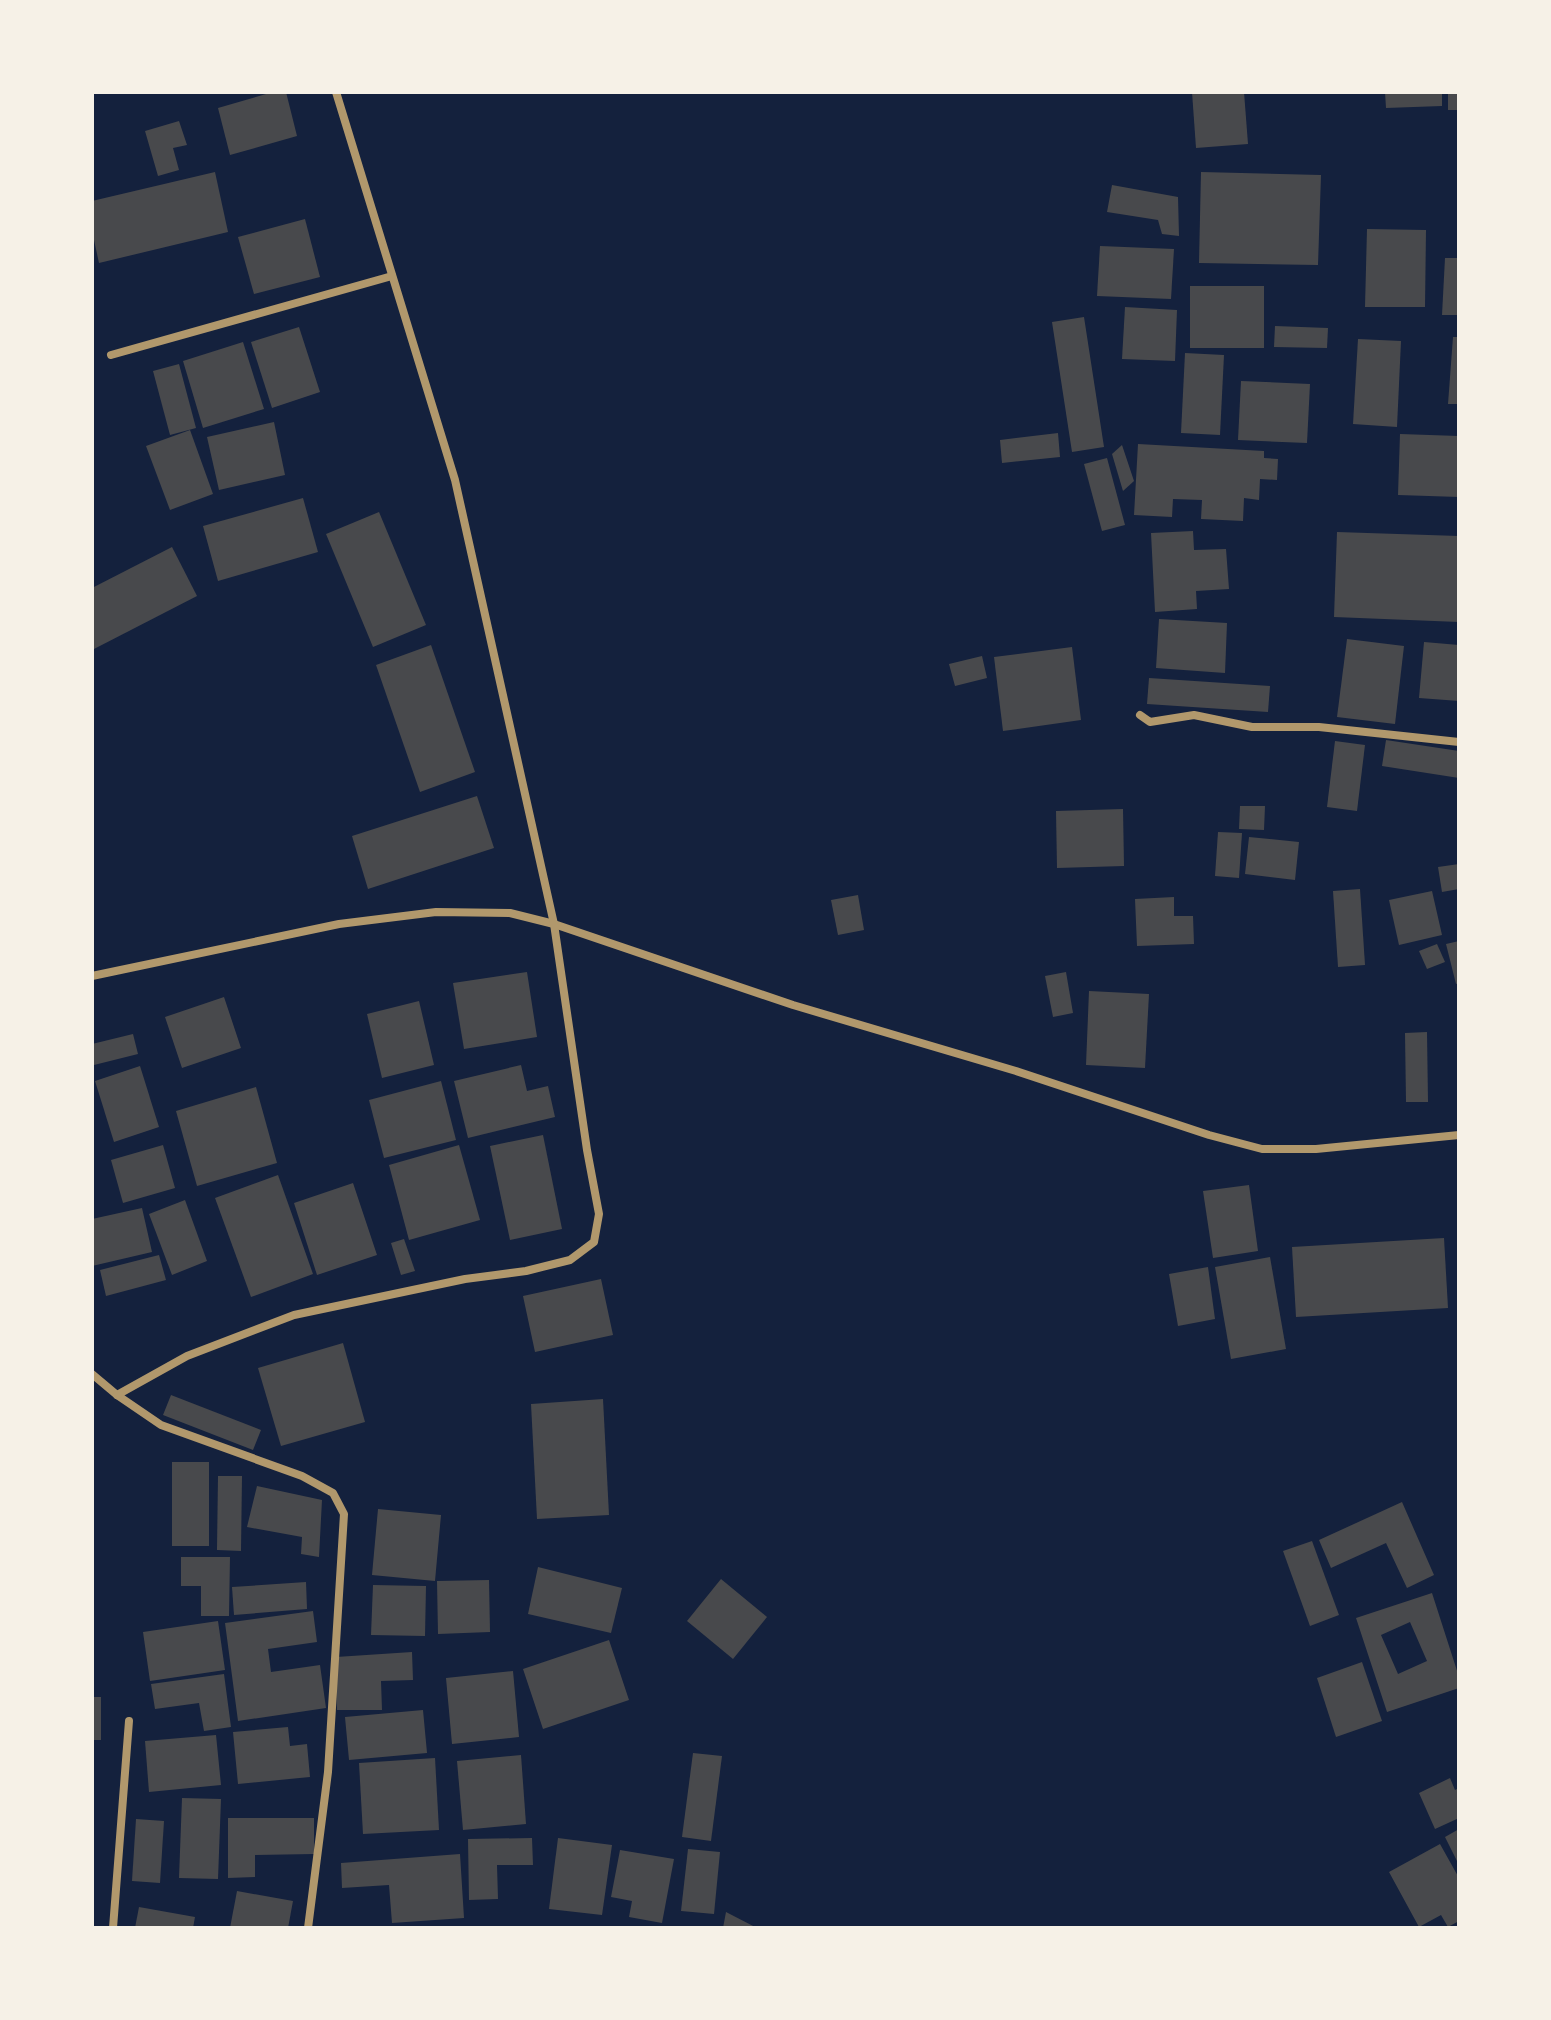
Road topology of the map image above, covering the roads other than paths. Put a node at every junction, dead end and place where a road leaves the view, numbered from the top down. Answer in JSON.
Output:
{"nodes":[{"id":1,"x":336,"y":92,"type":"edge"},
{"id":2,"x":392,"y":276,"type":"junction"},
{"id":3,"x":111,"y":355,"type":"dead end"},
{"id":4,"x":1140,"y":715,"type":"dead end"},
{"id":5,"x":1459,"y":742,"type":"edge"},
{"id":6,"x":554,"y":924,"type":"junction"},
{"id":7,"x":92,"y":976,"type":"edge"},
{"id":8,"x":1459,"y":1135,"type":"edge"},
{"id":9,"x":92,"y":1374,"type":"edge"},
{"id":10,"x":117,"y":1395,"type":"junction"},
{"id":11,"x":129,"y":1721,"type":"dead end"},
{"id":12,"x":113,"y":1928,"type":"edge"},
{"id":13,"x":308,"y":1928,"type":"edge"}],
"edges":[{"from":1,"to":2,"type":"street"},
{"from":2,"to":3,"type":"street"},
{"from":2,"to":6,"type":"street"},
{"from":4,"to":5,"type":"street"},
{"from":6,"to":7,"type":"street"},
{"from":6,"to":8,"type":"street"},
{"from":6,"to":10,"type":"street"},
{"from":9,"to":10,"type":"street"},
{"from":10,"to":13,"type":"street"},
{"from":11,"to":12,"type":"street"}]}
